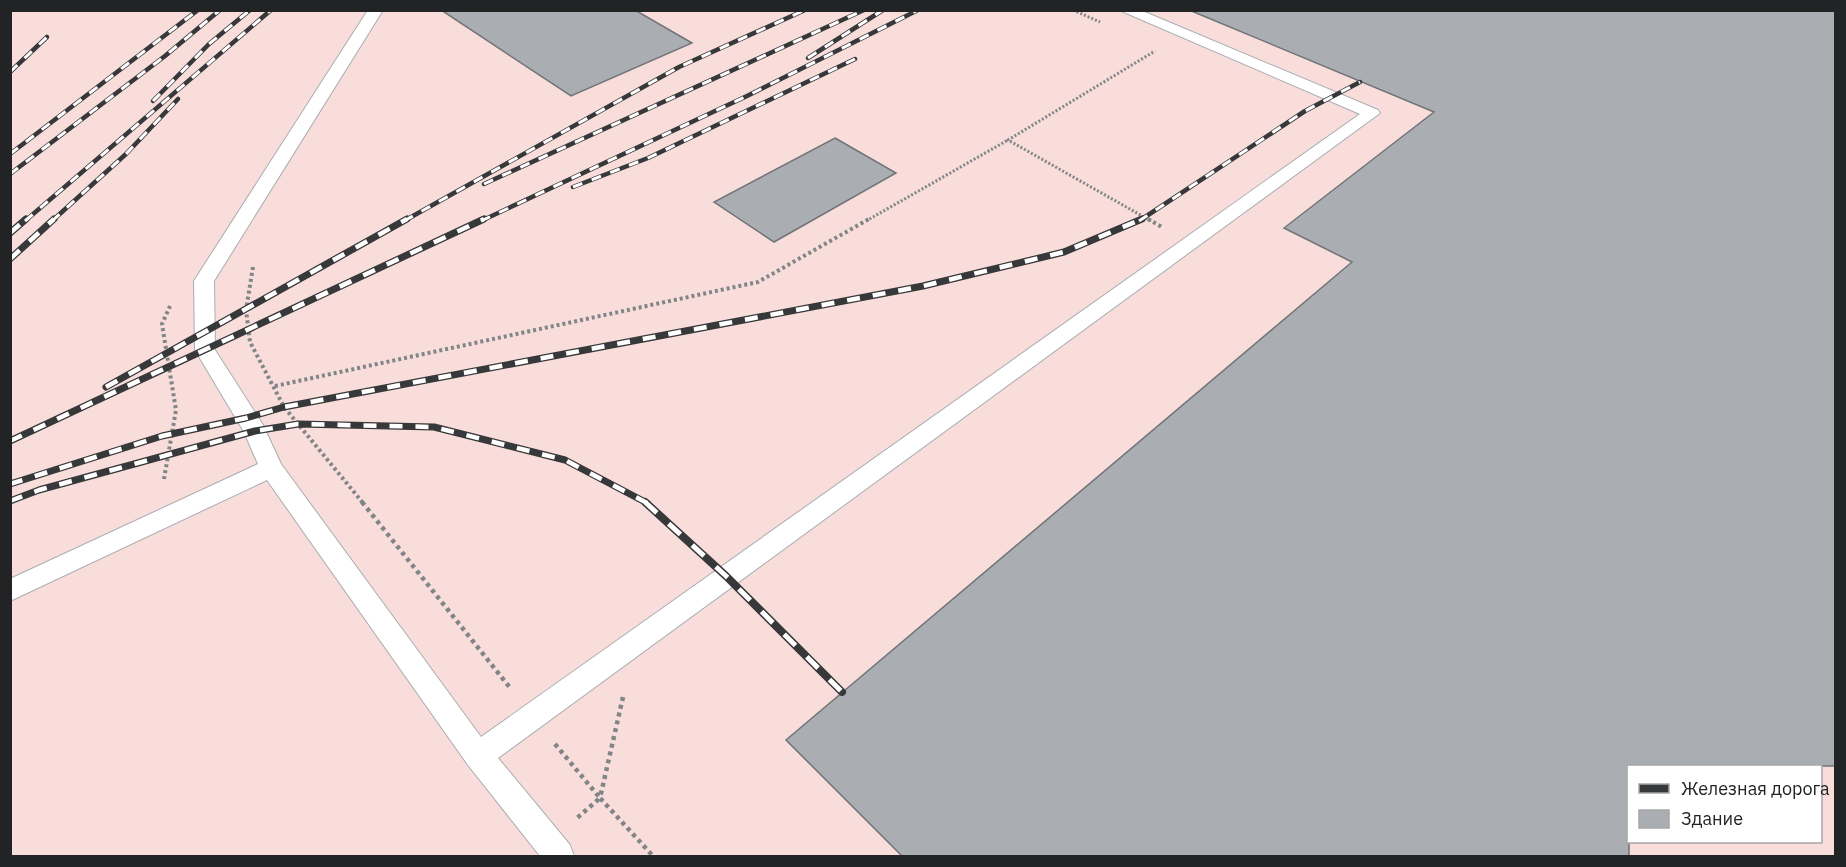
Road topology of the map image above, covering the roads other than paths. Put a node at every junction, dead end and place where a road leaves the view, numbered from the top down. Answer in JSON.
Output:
{"nodes":[{"id":1,"x":376,"y":10,"type":"edge"},
{"id":2,"x":1126,"y":10,"type":"edge"},
{"id":3,"x":272,"y":468,"type":"junction"},
{"id":4,"x":10,"y":591,"type":"edge"},
{"id":5,"x":478,"y":756,"type":"junction"},
{"id":6,"x":554,"y":850,"type":"edge"}],
"edges":[{"from":1,"to":3,"type":"lane"},
{"from":2,"to":5,"type":"lane"},
{"from":3,"to":4,"type":"lane"},
{"from":3,"to":5,"type":"lane"},
{"from":5,"to":6,"type":"lane"}]}
